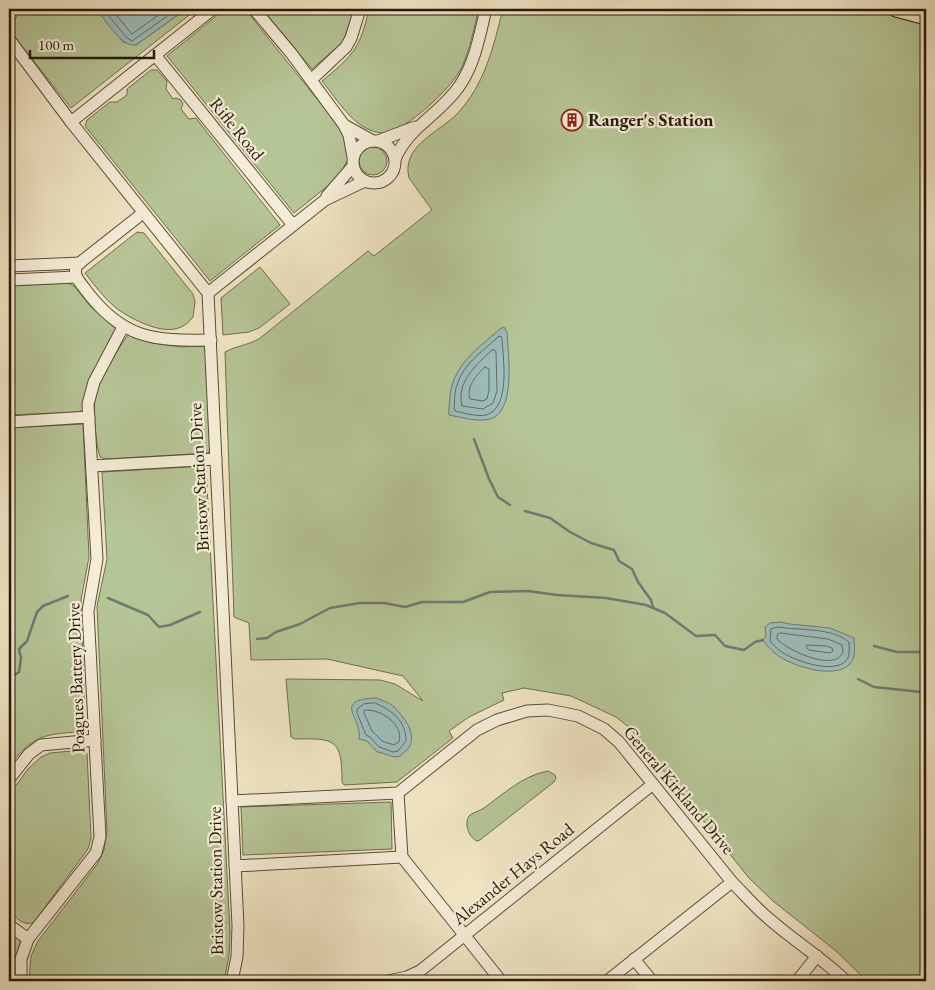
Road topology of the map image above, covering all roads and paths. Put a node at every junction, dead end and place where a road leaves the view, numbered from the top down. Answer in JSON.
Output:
{"nodes":[{"id":1,"x":214,"y":9,"type":"edge"},
{"id":2,"x":254,"y":9,"type":"edge"},
{"id":3,"x":360,"y":9,"type":"edge"},
{"id":4,"x":486,"y":9,"type":"edge"},
{"id":5,"x":896,"y":9,"type":"edge"},
{"id":6,"x":926,"y":17,"type":"edge"},
{"id":7,"x":9,"y":39,"type":"edge"},
{"id":8,"x":155,"y":55,"type":"junction"},
{"id":9,"x":311,"y":80,"type":"junction"},
{"id":10,"x":71,"y":122,"type":"junction"},
{"id":11,"x":344,"y":125,"type":"junction"},
{"id":12,"x":418,"y":125,"type":"junction"},
{"id":13,"x":376,"y":141,"type":"junction"},
{"id":14,"x":395,"y":159,"type":"junction"},
{"id":15,"x":353,"y":161,"type":"junction"},
{"id":16,"x":366,"y":181,"type":"junction"},
{"id":17,"x":325,"y":200,"type":"junction"},
{"id":18,"x":143,"y":213,"type":"junction"},
{"id":19,"x":293,"y":225,"type":"junction"},
{"id":20,"x":80,"y":263,"type":"junction"},
{"id":21,"x":9,"y":266,"type":"edge"},
{"id":22,"x":76,"y":277,"type":"junction"},
{"id":23,"x":9,"y":280,"type":"edge"},
{"id":24,"x":208,"y":293,"type":"junction"},
{"id":25,"x":123,"y":327,"type":"junction"},
{"id":26,"x":210,"y":340,"type":"junction"},
{"id":27,"x":89,"y":417,"type":"junction"},
{"id":28,"x":9,"y":422,"type":"edge"},
{"id":29,"x":216,"y":459,"type":"junction"},
{"id":30,"x":92,"y":466,"type":"junction"},
{"id":31,"x":95,"y":740,"type":"junction"},
{"id":32,"x":9,"y":779,"type":"edge"},
{"id":33,"x":653,"y":784,"type":"junction"},
{"id":34,"x":398,"y":794,"type":"junction"},
{"id":35,"x":232,"y":801,"type":"junction"},
{"id":36,"x":402,"y":857,"type":"junction"},
{"id":37,"x":235,"y":866,"type":"junction"},
{"id":38,"x":732,"y":882,"type":"junction"},
{"id":39,"x":9,"y":925,"type":"edge"},
{"id":40,"x":464,"y":936,"type":"junction"},
{"id":41,"x":28,"y":939,"type":"junction"},
{"id":42,"x":817,"y":956,"type":"junction"},
{"id":43,"x":634,"y":959,"type":"junction"},
{"id":44,"x":21,"y":981,"type":"edge"},
{"id":45,"x":232,"y":981,"type":"edge"},
{"id":46,"x":388,"y":981,"type":"edge"},
{"id":47,"x":501,"y":981,"type":"edge"},
{"id":48,"x":607,"y":981,"type":"edge"},
{"id":49,"x":652,"y":981,"type":"edge"},
{"id":50,"x":797,"y":981,"type":"edge"},
{"id":51,"x":846,"y":981,"type":"edge"}],
"edges":[{"from":1,"to":8,"type":"street"},
{"from":2,"to":9,"type":"street"},
{"from":3,"to":9,"type":"street"},
{"from":4,"to":12,"type":"street"},
{"from":5,"to":6,"type":"main road"},
{"from":7,"to":10,"type":"street"},
{"from":8,"to":10,"type":"street"},
{"from":8,"to":19,"type":"street","name":"Rifle Road"},
{"from":9,"to":11,"type":"street"},
{"from":10,"to":18,"type":"street"},
{"from":11,"to":13,"type":"street"},
{"from":11,"to":15,"type":"street"},
{"from":12,"to":13,"type":"street"},
{"from":12,"to":14,"type":"street"},
{"from":13,"to":14,"type":"street"},
{"from":13,"to":15,"type":"street"},
{"from":14,"to":16,"type":"street"},
{"from":15,"to":16,"type":"street"},
{"from":15,"to":17,"type":"street"},
{"from":16,"to":17,"type":"street"},
{"from":17,"to":19,"type":"street"},
{"from":18,"to":20,"type":"street"},
{"from":18,"to":24,"type":"street"},
{"from":19,"to":24,"type":"street"},
{"from":20,"to":21,"type":"street"},
{"from":20,"to":22,"type":"street"},
{"from":22,"to":23,"type":"street"},
{"from":22,"to":25,"type":"street"},
{"from":24,"to":26,"type":"street","name":"Bristow Station Drive"},
{"from":25,"to":26,"type":"street"},
{"from":25,"to":27,"type":"street","name":"Poagues Battery Drive"},
{"from":26,"to":29,"type":"street","name":"Bristow Station Drive"},
{"from":27,"to":28,"type":"street"},
{"from":27,"to":30,"type":"street","name":"Poagues Battery Drive"},
{"from":29,"to":30,"type":"street"},
{"from":29,"to":35,"type":"street","name":"Bristow Station Drive"},
{"from":30,"to":31,"type":"street","name":"Poagues Battery Drive"},
{"from":31,"to":32,"type":"street"},
{"from":31,"to":41,"type":"street","name":"Poagues Battery Drive"},
{"from":33,"to":34,"type":"street","name":"General Kirkland Drive"},
{"from":33,"to":38,"type":"street","name":"General Kirkland Drive"},
{"from":33,"to":40,"type":"street","name":"Alexander Hays Road"},
{"from":34,"to":35,"type":"street"},
{"from":34,"to":36,"type":"street"},
{"from":35,"to":37,"type":"street","name":"Bristow Station Drive"},
{"from":36,"to":37,"type":"street"},
{"from":36,"to":40,"type":"street"},
{"from":37,"to":45,"type":"street","name":"Bristow Station Drive"},
{"from":38,"to":42,"type":"street","name":"General Kirkland Drive"},
{"from":38,"to":43,"type":"street"},
{"from":39,"to":41,"type":"street"},
{"from":40,"to":46,"type":"street","name":"Alexander Hays Road"},
{"from":40,"to":47,"type":"street"},
{"from":41,"to":44,"type":"street","name":"Poagues Battery Drive"},
{"from":42,"to":50,"type":"street"},
{"from":42,"to":51,"type":"street","name":"General Kirkland Drive"},
{"from":43,"to":48,"type":"street"},
{"from":43,"to":49,"type":"street"}]}
